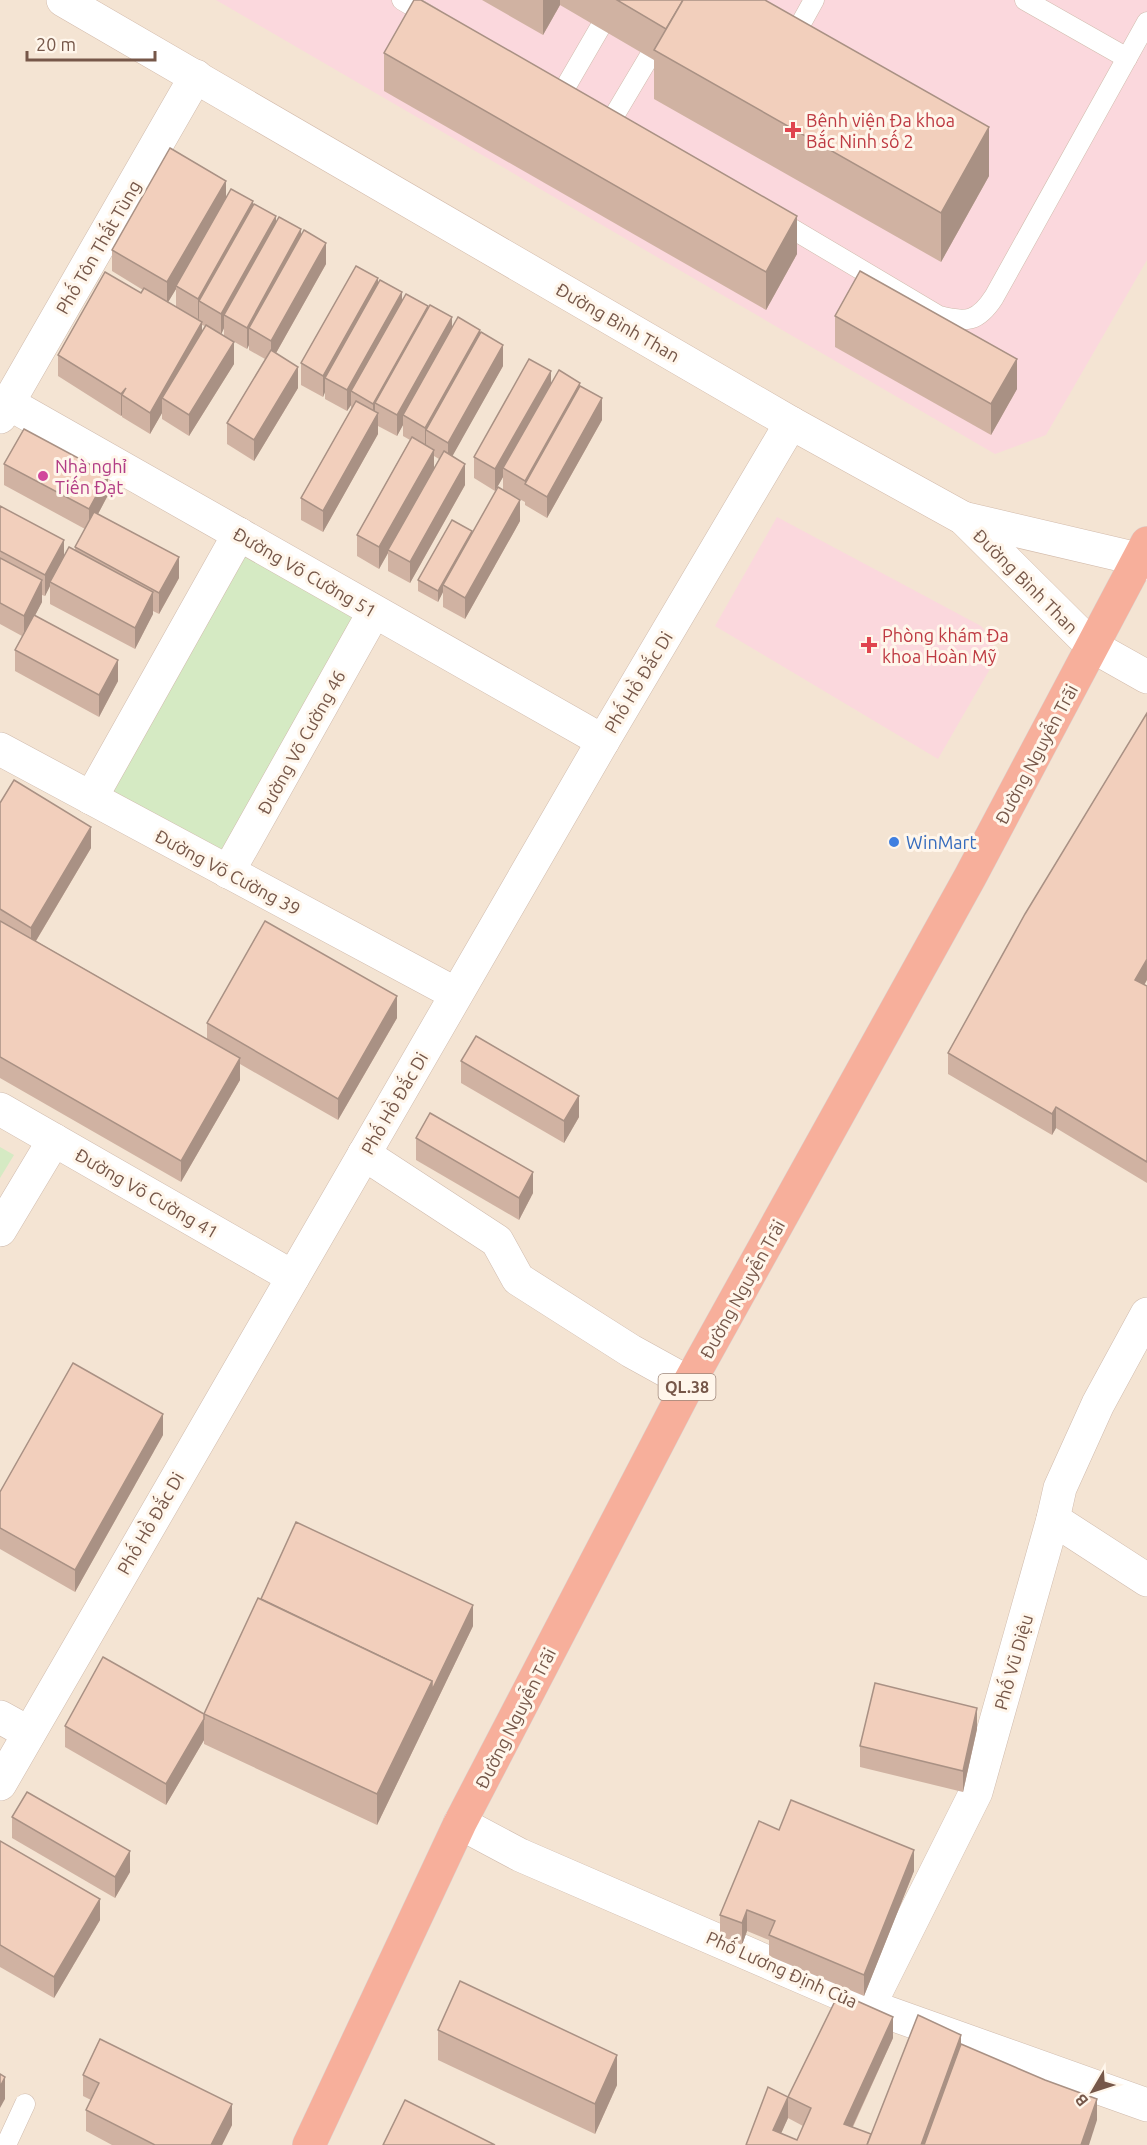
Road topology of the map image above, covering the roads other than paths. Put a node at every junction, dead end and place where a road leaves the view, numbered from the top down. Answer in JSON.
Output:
{"nodes":[{"id":1,"x":63,"y":0,"type":"edge"},
{"id":2,"x":402,"y":0,"type":"edge"},
{"id":3,"x":616,"y":0,"type":"edge"},
{"id":4,"x":683,"y":0,"type":"edge"},
{"id":5,"x":814,"y":0,"type":"edge"},
{"id":6,"x":1025,"y":0,"type":"edge"},
{"id":7,"x":1147,"y":22,"type":"edge"},
{"id":8,"x":452,"y":29,"type":"edge"},
{"id":9,"x":794,"y":36,"type":"edge"},
{"id":10,"x":1127,"y":58,"type":"junction"},
{"id":11,"x":196,"y":76,"type":"junction"},
{"id":12,"x":542,"y":81,"type":"edge"},
{"id":13,"x":562,"y":93,"type":"junction"},
{"id":14,"x":611,"y":121,"type":"junction"},
{"id":15,"x":632,"y":133,"type":"edge"},
{"id":16,"x":755,"y":206,"type":"edge"},
{"id":17,"x":4,"y":410,"type":"edge"},
{"id":18,"x":791,"y":423,"type":"junction"},
{"id":19,"x":963,"y":518,"type":"junction"},
{"id":20,"x":239,"y":534,"type":"junction"},
{"id":21,"x":1144,"y":555,"type":"edge"},
{"id":22,"x":374,"y":612,"type":"junction"},
{"id":23,"x":1092,"y":646,"type":"junction"},
{"id":24,"x":1147,"y":677,"type":"edge"},
{"id":25,"x":603,"y":741,"type":"junction"},
{"id":26,"x":0,"y":749,"type":"edge"},
{"id":27,"x":91,"y":798,"type":"junction"},
{"id":28,"x":228,"y":872,"type":"junction"},
{"id":29,"x":456,"y":994,"type":"junction"},
{"id":30,"x":0,"y":1109,"type":"edge"},
{"id":31,"x":54,"y":1140,"type":"junction"},
{"id":32,"x":364,"y":1154,"type":"junction"},
{"id":33,"x":0,"y":1230,"type":"edge"},
{"id":34,"x":293,"y":1277,"type":"junction"},
{"id":35,"x":1147,"y":1314,"type":"edge"},
{"id":36,"x":689,"y":1383,"type":"junction"},
{"id":37,"x":1053,"y":1519,"type":"junction"},
{"id":38,"x":1147,"y":1580,"type":"edge"},
{"id":39,"x":0,"y":1717,"type":"edge"},
{"id":40,"x":29,"y":1733,"type":"junction"},
{"id":41,"x":0,"y":1784,"type":"edge"},
{"id":42,"x":460,"y":1824,"type":"junction"},
{"id":43,"x":869,"y":2007,"type":"junction"},
{"id":44,"x":25,"y":2104,"type":"dead end"},
{"id":45,"x":1147,"y":2105,"type":"edge"},
{"id":46,"x":6,"y":2145,"type":"edge"},
{"id":47,"x":309,"y":2145,"type":"edge"}],
"edges":[{"from":1,"to":11,"type":"street","name":"Đường Bình Than"},
{"from":2,"to":8,"type":"lane"},
{"from":3,"to":13,"type":"lane"},
{"from":4,"to":14,"type":"lane"},
{"from":5,"to":9,"type":"lane"},
{"from":6,"to":10,"type":"lane"},
{"from":7,"to":10,"type":"lane"},
{"from":10,"to":16,"type":"lane"},
{"from":11,"to":17,"type":"street","name":"Phố Tôn Thất Tùng"},
{"from":11,"to":18,"type":"street","name":"Đường Bình Than"},
{"from":12,"to":13,"type":"lane"},
{"from":13,"to":14,"type":"lane"},
{"from":14,"to":15,"type":"lane"},
{"from":17,"to":20,"type":"street","name":"Đường Võ Cường 51"},
{"from":18,"to":19,"type":"street","name":"Đường Bình Than"},
{"from":18,"to":25,"type":"street","name":"Phố Hồ Đắc Di"},
{"from":19,"to":21,"type":"street"},
{"from":19,"to":23,"type":"street","name":"Đường Bình Than"},
{"from":20,"to":22,"type":"street","name":"Đường Võ Cường 51"},
{"from":20,"to":27,"type":"street"},
{"from":21,"to":23,"type":"highway","name":"Đường Nguyễn Trãi","number":"QL.38"},
{"from":22,"to":25,"type":"street","name":"Đường Võ Cường 51"},
{"from":22,"to":28,"type":"street","name":"Đường Võ Cường 46"},
{"from":23,"to":24,"type":"street","name":"Đường Bình Than"},
{"from":23,"to":36,"type":"highway","name":"Đường Nguyễn Trãi","number":"QL.38"},
{"from":25,"to":29,"type":"street","name":"Phố Hồ Đắc Di"},
{"from":26,"to":27,"type":"street","name":"Đường Võ Cường 39"},
{"from":27,"to":28,"type":"street","name":"Đường Võ Cường 39"},
{"from":28,"to":29,"type":"street","name":"Đường Võ Cường 39"},
{"from":29,"to":32,"type":"street","name":"Phố Hồ Đắc Di"},
{"from":30,"to":31,"type":"street","name":"Đường Võ Cường 41"},
{"from":31,"to":33,"type":"street"},
{"from":31,"to":34,"type":"street","name":"Đường Võ Cường 41"},
{"from":32,"to":34,"type":"street","name":"Phố Hồ Đắc Di"},
{"from":32,"to":36,"type":"street"},
{"from":34,"to":40,"type":"street","name":"Phố Hồ Đắc Di"},
{"from":35,"to":37,"type":"street","name":"Phố Vũ Diệu"},
{"from":36,"to":42,"type":"highway","name":"Đường Nguyễn Trãi","number":"QL.38"},
{"from":37,"to":38,"type":"street"},
{"from":37,"to":43,"type":"street","name":"Phố Vũ Diệu"},
{"from":39,"to":40,"type":"street"},
{"from":40,"to":41,"type":"street","name":"Phố Hồ Đắc Di"},
{"from":42,"to":43,"type":"street","name":"Phố Lương Định Của"},
{"from":42,"to":47,"type":"highway","name":"Đường Nguyễn Trãi","number":"QL.38"},
{"from":43,"to":45,"type":"street","name":"Phố Lương Định Của"},
{"from":44,"to":46,"type":"lane"}]}
